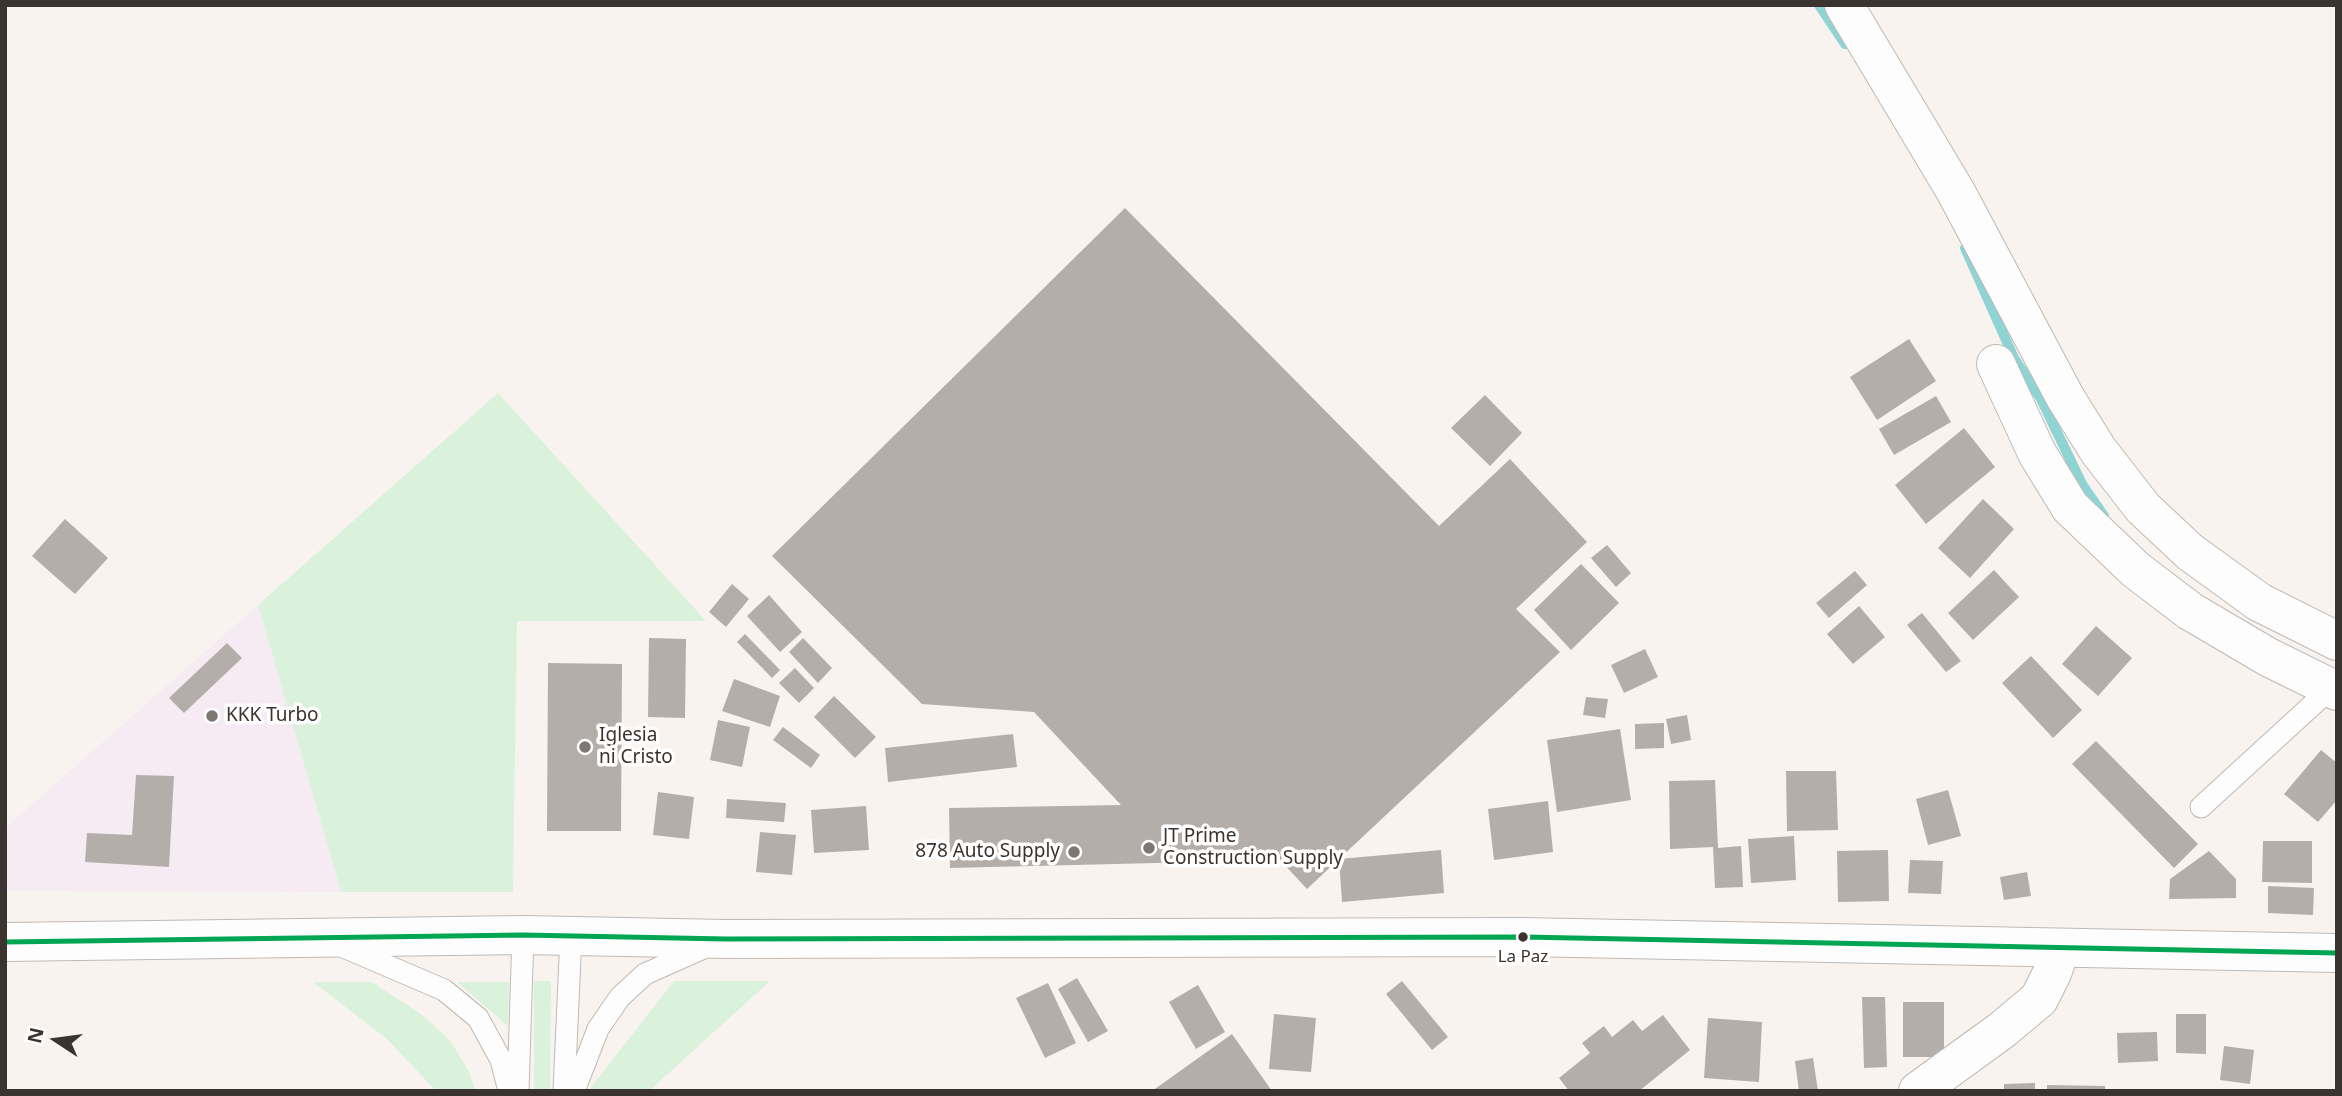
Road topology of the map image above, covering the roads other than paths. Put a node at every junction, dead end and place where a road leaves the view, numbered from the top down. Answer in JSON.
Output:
{"nodes":[{"id":1,"x":1844,"y":5,"type":"edge"},
{"id":2,"x":1996,"y":364,"type":"dead end"},
{"id":3,"x":2337,"y":641,"type":"edge"},
{"id":4,"x":2334,"y":689,"type":"edge"},
{"id":5,"x":2201,"y":807,"type":"dead end"},
{"id":6,"x":523,"y":935,"type":"junction"},
{"id":7,"x":571,"y":935,"type":"junction"},
{"id":8,"x":324,"y":938,"type":"junction"},
{"id":9,"x":726,"y":939,"type":"junction"},
{"id":10,"x":5,"y":942,"type":"edge"},
{"id":11,"x":2061,"y":948,"type":"junction"},
{"id":12,"x":2337,"y":953,"type":"edge"},
{"id":13,"x":509,"y":1091,"type":"edge"},
{"id":14,"x":518,"y":1091,"type":"edge"},
{"id":15,"x":564,"y":1091,"type":"edge"},
{"id":16,"x":574,"y":1091,"type":"edge"},
{"id":17,"x":1918,"y":1091,"type":"edge"}],
"edges":[{"from":1,"to":3,"type":"main road"},
{"from":2,"to":4,"type":"main road"},
{"from":4,"to":5,"type":"lane"},
{"from":6,"to":7,"type":"main road"},
{"from":6,"to":8,"type":"main road"},
{"from":6,"to":14,"type":"lane"},
{"from":7,"to":9,"type":"main road"},
{"from":7,"to":15,"type":"lane"},
{"from":8,"to":10,"type":"main road"},
{"from":8,"to":13,"type":"lane"},
{"from":9,"to":11,"type":"main road"},
{"from":9,"to":16,"type":"lane"},
{"from":11,"to":12,"type":"main road"},
{"from":11,"to":17,"type":"main road"}]}
